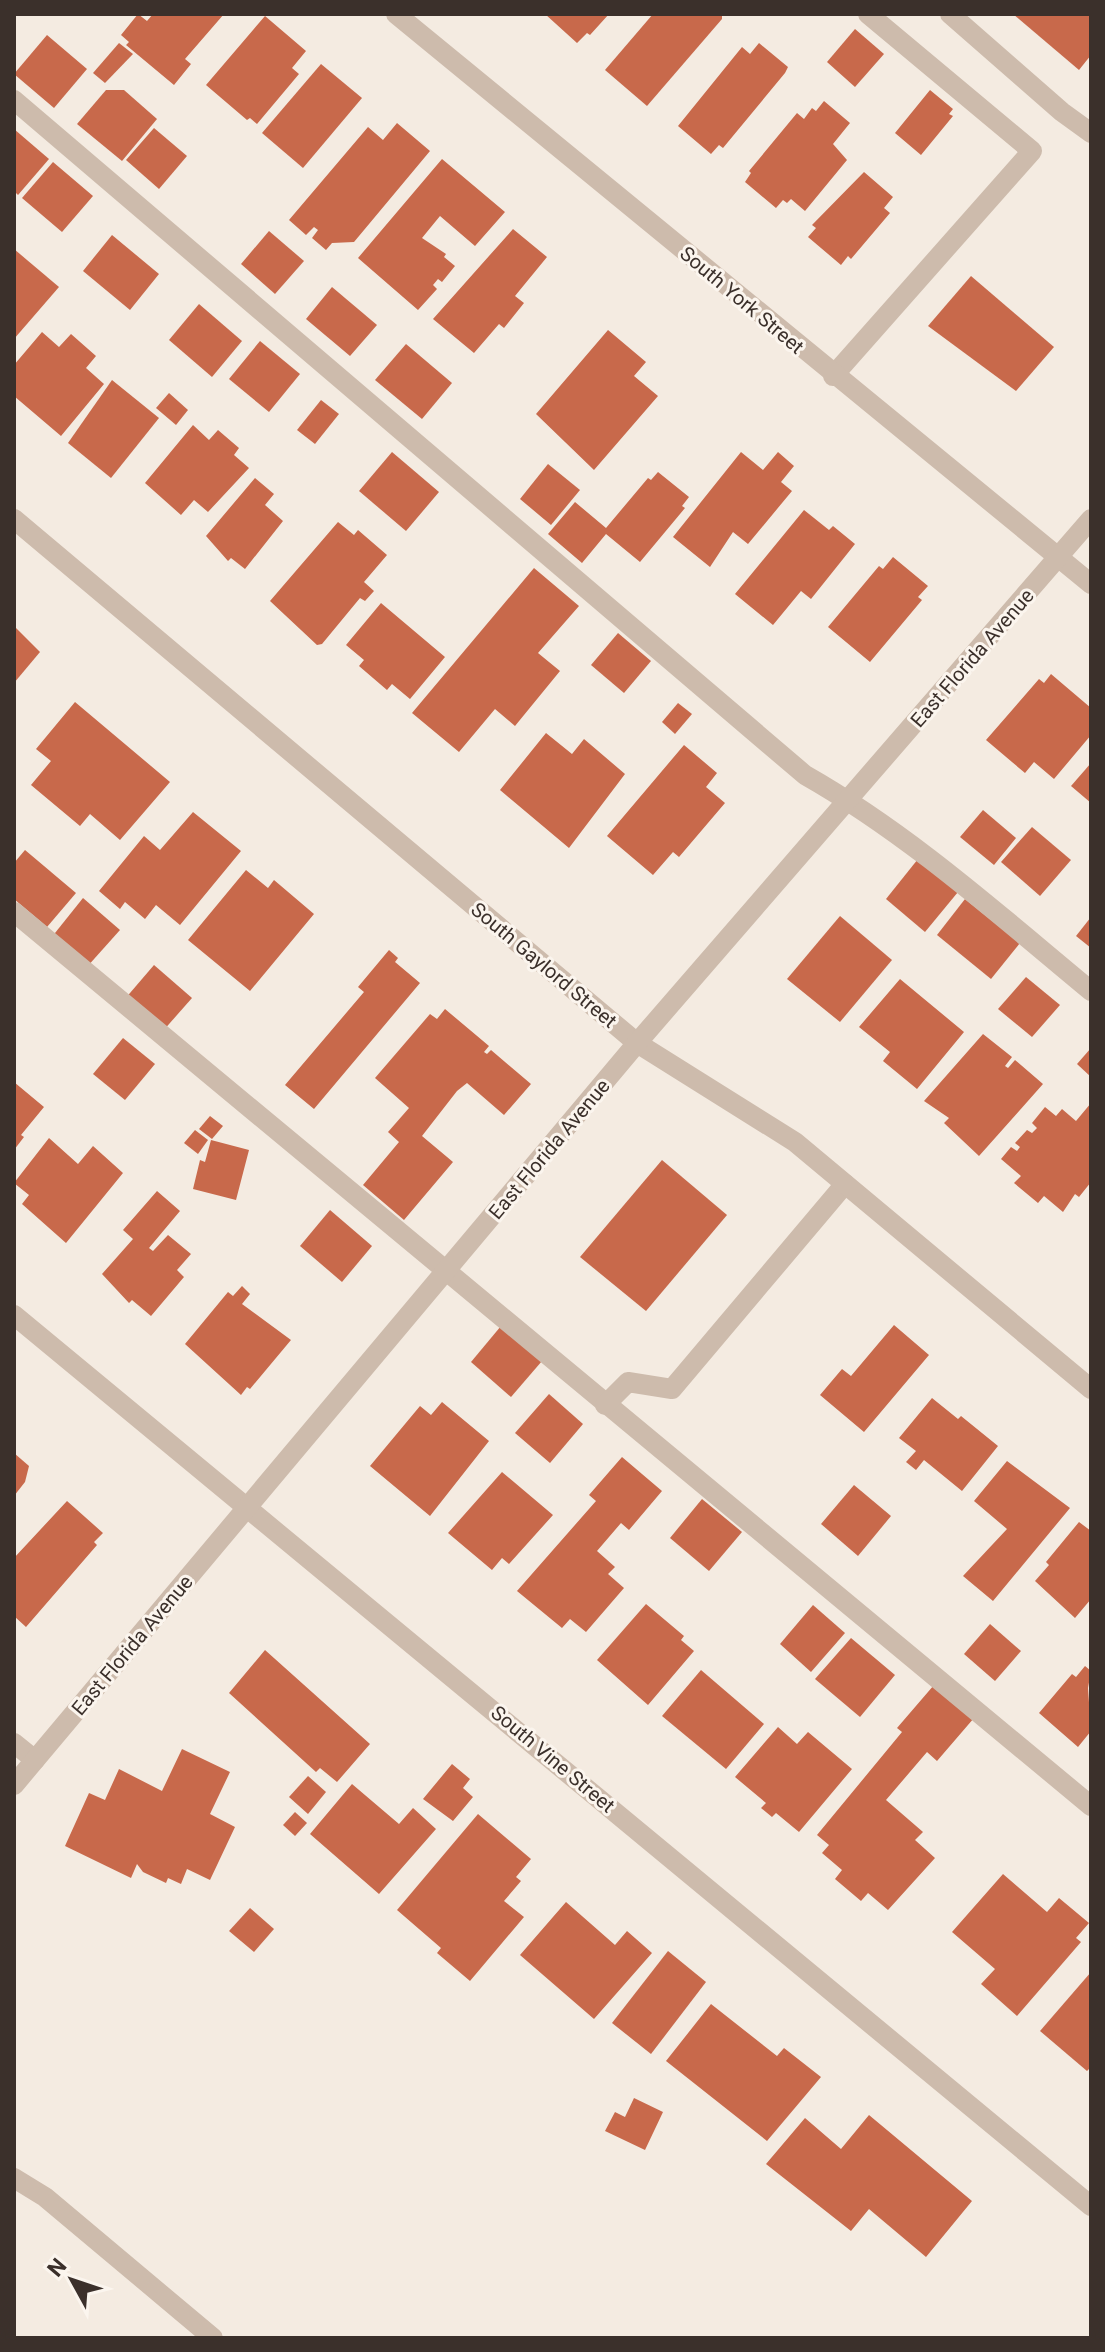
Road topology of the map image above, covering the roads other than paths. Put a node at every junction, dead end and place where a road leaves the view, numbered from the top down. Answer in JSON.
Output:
{"nodes":[{"id":1,"x":396,"y":14,"type":"edge"},
{"id":2,"x":868,"y":14,"type":"edge"},
{"id":3,"x":950,"y":14,"type":"edge"},
{"id":4,"x":14,"y":100,"type":"edge"},
{"id":5,"x":1091,"y":133,"type":"edge"},
{"id":6,"x":833,"y":376,"type":"junction"},
{"id":7,"x":14,"y":519,"type":"edge"},
{"id":8,"x":1091,"y":519,"type":"edge"},
{"id":9,"x":1057,"y":559,"type":"junction"},
{"id":10,"x":1091,"y":584,"type":"edge"},
{"id":11,"x":848,"y":799,"type":"junction"},
{"id":12,"x":14,"y":912,"type":"edge"},
{"id":13,"x":1091,"y":991,"type":"edge"},
{"id":14,"x":637,"y":1043,"type":"junction"},
{"id":15,"x":845,"y":1184,"type":"junction"},
{"id":16,"x":445,"y":1273,"type":"junction"},
{"id":17,"x":14,"y":1315,"type":"edge"},
{"id":18,"x":1091,"y":1389,"type":"edge"},
{"id":19,"x":605,"y":1405,"type":"junction"},
{"id":20,"x":248,"y":1506,"type":"junction"},
{"id":21,"x":14,"y":1743,"type":"edge"},
{"id":22,"x":35,"y":1760,"type":"junction"},
{"id":23,"x":14,"y":1785,"type":"edge"},
{"id":24,"x":1091,"y":1806,"type":"edge"},
{"id":25,"x":14,"y":2178,"type":"edge"},
{"id":26,"x":1091,"y":2206,"type":"edge"},
{"id":27,"x":213,"y":2338,"type":"edge"}],
"edges":[{"from":1,"to":6,"type":"street","name":"South York Street"},
{"from":2,"to":6,"type":"street"},
{"from":3,"to":5,"type":"street"},
{"from":4,"to":11,"type":"street"},
{"from":6,"to":9,"type":"street","name":"South York Street"},
{"from":7,"to":14,"type":"street","name":"South Gaylord Street"},
{"from":8,"to":9,"type":"street","name":"East Florida Avenue"},
{"from":9,"to":10,"type":"street","name":"South York Street"},
{"from":9,"to":11,"type":"street","name":"East Florida Avenue"},
{"from":11,"to":13,"type":"street"},
{"from":11,"to":14,"type":"street","name":"East Florida Avenue"},
{"from":12,"to":16,"type":"street"},
{"from":14,"to":15,"type":"street","name":"South Gaylord Street"},
{"from":14,"to":16,"type":"street","name":"East Florida Avenue"},
{"from":15,"to":18,"type":"street","name":"South Gaylord Street"},
{"from":15,"to":19,"type":"street"},
{"from":16,"to":19,"type":"street"},
{"from":16,"to":20,"type":"street","name":"East Florida Avenue"},
{"from":17,"to":20,"type":"street","name":"South Vine Street"},
{"from":19,"to":24,"type":"street"},
{"from":20,"to":22,"type":"street","name":"East Florida Avenue"},
{"from":20,"to":26,"type":"street","name":"South Vine Street"},
{"from":21,"to":22,"type":"street"},
{"from":22,"to":23,"type":"street","name":"East Florida Avenue"},
{"from":25,"to":27,"type":"street"}]}
